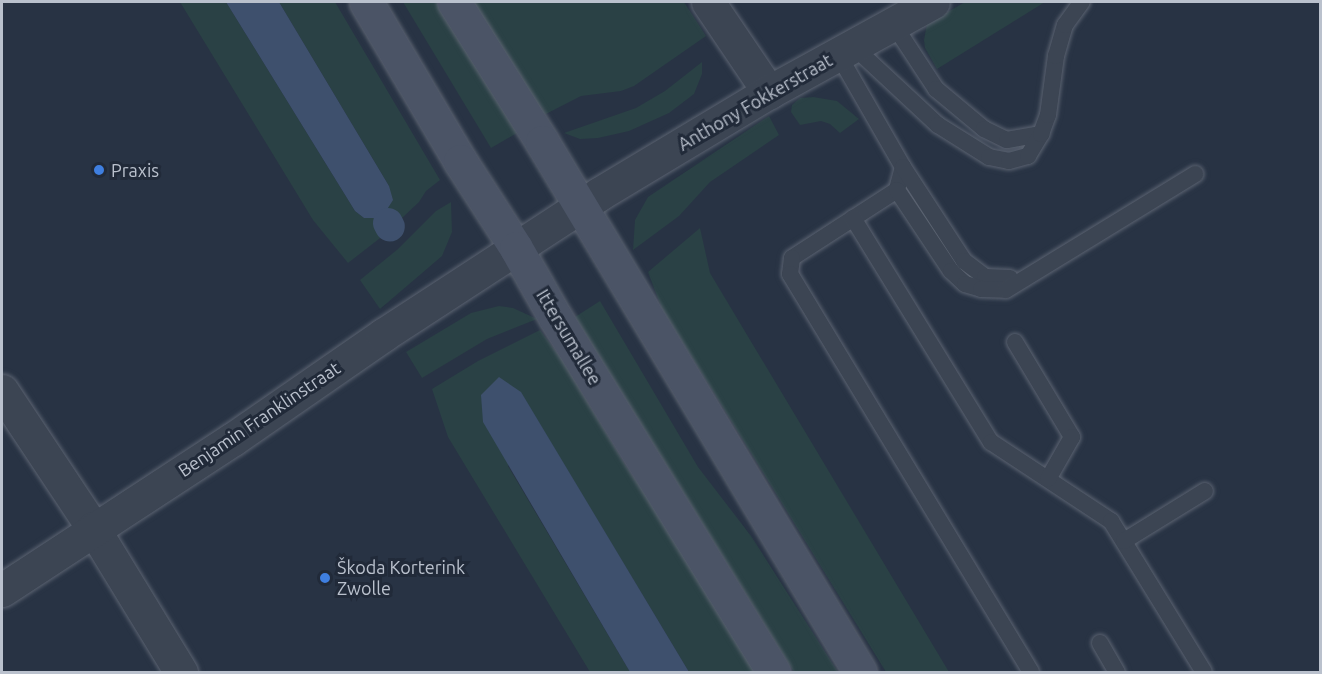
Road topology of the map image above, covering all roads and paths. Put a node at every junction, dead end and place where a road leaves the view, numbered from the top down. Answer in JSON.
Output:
{"nodes":[{"id":1,"x":366,"y":2,"type":"edge"},
{"id":2,"x":454,"y":2,"type":"edge"},
{"id":3,"x":708,"y":2,"type":"edge"},
{"id":4,"x":933,"y":2,"type":"edge"},
{"id":5,"x":1082,"y":2,"type":"edge"},
{"id":6,"x":894,"y":25,"type":"junction"},
{"id":7,"x":846,"y":50,"type":"junction"},
{"id":8,"x":769,"y":92,"type":"junction"},
{"id":9,"x":1041,"y":134,"type":"junction"},
{"id":10,"x":903,"y":167,"type":"junction"},
{"id":11,"x":1195,"y":174,"type":"dead end"},
{"id":12,"x":897,"y":190,"type":"junction"},
{"id":13,"x":579,"y":206,"type":"junction"},
{"id":14,"x":853,"y":218,"type":"junction"},
{"id":15,"x":516,"y":248,"type":"junction"},
{"id":16,"x":1037,"y":273,"type":"junction"},
{"id":17,"x":1015,"y":342,"type":"dead end"},
{"id":18,"x":2,"y":391,"type":"edge"},
{"id":19,"x":1048,"y":479,"type":"junction"},
{"id":20,"x":1205,"y":491,"type":"dead end"},
{"id":21,"x":93,"y":528,"type":"junction"},
{"id":22,"x":1124,"y":542,"type":"junction"},
{"id":23,"x":2,"y":590,"type":"edge"},
{"id":24,"x":1100,"y":643,"type":"dead end"},
{"id":25,"x":181,"y":672,"type":"edge"},
{"id":26,"x":773,"y":672,"type":"edge"},
{"id":27,"x":860,"y":672,"type":"edge"},
{"id":28,"x":1031,"y":672,"type":"edge"},
{"id":29,"x":1117,"y":672,"type":"edge"},
{"id":30,"x":1204,"y":672,"type":"edge"}],
"edges":[{"from":1,"to":15,"type":"main road","name":"Ittersumallee"},
{"from":2,"to":13,"type":"main road"},
{"from":3,"to":8,"type":"street"},
{"from":4,"to":6,"type":"street","name":"Anthony Fokkerstraat"},
{"from":5,"to":9,"type":"lane"},
{"from":6,"to":7,"type":"street","name":"Anthony Fokkerstraat"},
{"from":6,"to":9,"type":"lane"},
{"from":7,"to":8,"type":"street","name":"Anthony Fokkerstraat"},
{"from":7,"to":9,"type":"lane"},
{"from":7,"to":10,"type":"lane"},
{"from":8,"to":13,"type":"street","name":"Anthony Fokkerstraat"},
{"from":10,"to":12,"type":"lane"},
{"from":10,"to":16,"type":"lane"},
{"from":11,"to":16,"type":"lane"},
{"from":12,"to":14,"type":"lane"},
{"from":12,"to":16,"type":"lane"},
{"from":13,"to":15,"type":"street","name":"Anthony Fokkerstraat"},
{"from":13,"to":27,"type":"main road"},
{"from":14,"to":19,"type":"lane"},
{"from":14,"to":28,"type":"lane"},
{"from":15,"to":21,"type":"street","name":"Benjamin Franklinstraat"},
{"from":15,"to":26,"type":"main road","name":"Ittersumallee"},
{"from":17,"to":19,"type":"lane"},
{"from":18,"to":21,"type":"street"},
{"from":19,"to":22,"type":"lane"},
{"from":20,"to":22,"type":"lane"},
{"from":21,"to":23,"type":"street","name":"Benjamin Franklinstraat"},
{"from":21,"to":25,"type":"street"},
{"from":22,"to":30,"type":"lane"},
{"from":24,"to":29,"type":"lane"}]}
